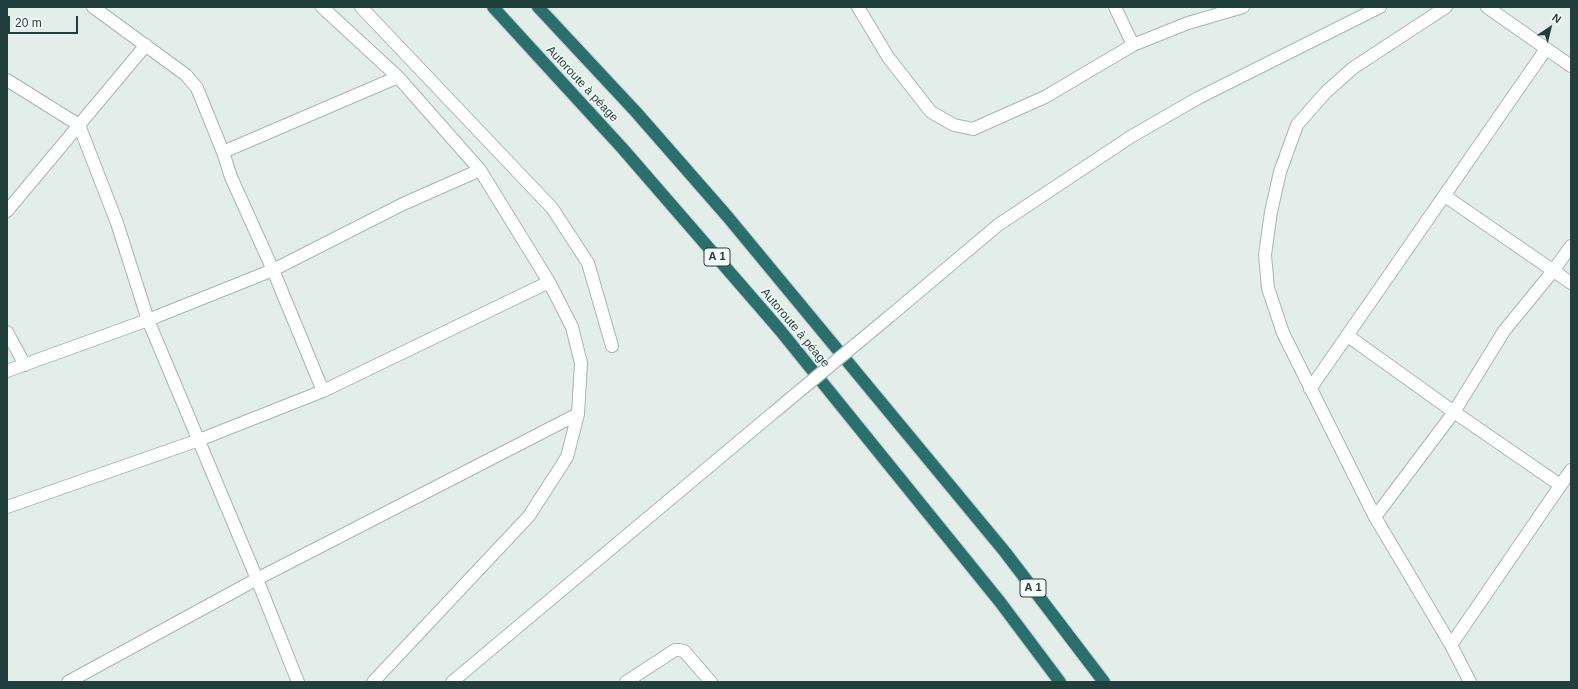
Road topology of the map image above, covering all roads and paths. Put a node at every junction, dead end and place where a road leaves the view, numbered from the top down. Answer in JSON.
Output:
{"nodes":[{"id":1,"x":93,"y":7,"type":"edge"},
{"id":2,"x":322,"y":7,"type":"edge"},
{"id":3,"x":361,"y":7,"type":"edge"},
{"id":4,"x":493,"y":7,"type":"edge"},
{"id":5,"x":538,"y":7,"type":"edge"},
{"id":6,"x":858,"y":7,"type":"edge"},
{"id":7,"x":1115,"y":7,"type":"edge"},
{"id":8,"x":1243,"y":7,"type":"edge"},
{"id":9,"x":1380,"y":7,"type":"edge"},
{"id":10,"x":1446,"y":7,"type":"edge"},
{"id":11,"x":1487,"y":7,"type":"edge"},
{"id":12,"x":146,"y":45,"type":"junction"},
{"id":13,"x":1134,"y":45,"type":"junction"},
{"id":14,"x":1546,"y":49,"type":"junction"},
{"id":15,"x":1571,"y":66,"type":"edge"},
{"id":16,"x":398,"y":77,"type":"junction"},
{"id":17,"x":7,"y":80,"type":"edge"},
{"id":18,"x":79,"y":126,"type":"junction"},
{"id":19,"x":223,"y":152,"type":"junction"},
{"id":20,"x":480,"y":170,"type":"junction"},
{"id":21,"x":1445,"y":196,"type":"junction"},
{"id":22,"x":7,"y":211,"type":"edge"},
{"id":23,"x":1571,"y":246,"type":"edge"},
{"id":24,"x":273,"y":270,"type":"junction"},
{"id":25,"x":1553,"y":271,"type":"junction"},
{"id":26,"x":549,"y":282,"type":"junction"},
{"id":27,"x":1571,"y":283,"type":"edge"},
{"id":28,"x":148,"y":320,"type":"junction"},
{"id":29,"x":7,"y":332,"type":"edge"},
{"id":30,"x":1348,"y":336,"type":"junction"},
{"id":31,"x":612,"y":346,"type":"dead end"},
{"id":32,"x":25,"y":365,"type":"junction"},
{"id":33,"x":7,"y":371,"type":"edge"},
{"id":34,"x":1310,"y":389,"type":"junction"},
{"id":35,"x":323,"y":391,"type":"junction"},
{"id":36,"x":1454,"y":412,"type":"junction"},
{"id":37,"x":578,"y":414,"type":"junction"},
{"id":38,"x":198,"y":440,"type":"junction"},
{"id":39,"x":1571,"y":470,"type":"edge"},
{"id":40,"x":1560,"y":486,"type":"junction"},
{"id":41,"x":7,"y":507,"type":"edge"},
{"id":42,"x":1375,"y":518,"type":"junction"},
{"id":43,"x":257,"y":579,"type":"junction"},
{"id":44,"x":1451,"y":644,"type":"junction"},
{"id":45,"x":68,"y":682,"type":"edge"},
{"id":46,"x":298,"y":682,"type":"edge"},
{"id":47,"x":373,"y":682,"type":"edge"},
{"id":48,"x":452,"y":682,"type":"edge"},
{"id":49,"x":626,"y":682,"type":"edge"},
{"id":50,"x":711,"y":682,"type":"edge"},
{"id":51,"x":1060,"y":682,"type":"edge"},
{"id":52,"x":1104,"y":682,"type":"edge"},
{"id":53,"x":1470,"y":682,"type":"edge"}],
"edges":[{"from":1,"to":12,"type":"street"},
{"from":2,"to":16,"type":"street"},
{"from":3,"to":31,"type":"street"},
{"from":4,"to":51,"type":"highway","name":"Autoroute à péage","number":"A 1"},
{"from":5,"to":52,"type":"highway","number":"A 1"},
{"from":6,"to":13,"type":"street"},
{"from":7,"to":13,"type":"street"},
{"from":8,"to":13,"type":"street"},
{"from":9,"to":48,"type":"street","bridge":true},
{"from":10,"to":34,"type":"street"},
{"from":11,"to":14,"type":"street"},
{"from":12,"to":18,"type":"street"},
{"from":12,"to":19,"type":"street"},
{"from":14,"to":15,"type":"street"},
{"from":14,"to":21,"type":"street"},
{"from":16,"to":19,"type":"street"},
{"from":16,"to":20,"type":"street"},
{"from":17,"to":18,"type":"street"},
{"from":18,"to":22,"type":"street"},
{"from":18,"to":28,"type":"street"},
{"from":19,"to":24,"type":"street"},
{"from":20,"to":24,"type":"street"},
{"from":20,"to":26,"type":"street"},
{"from":21,"to":25,"type":"street"},
{"from":21,"to":30,"type":"street"},
{"from":23,"to":25,"type":"street"},
{"from":24,"to":28,"type":"street"},
{"from":24,"to":35,"type":"street"},
{"from":25,"to":27,"type":"street"},
{"from":25,"to":36,"type":"street"},
{"from":26,"to":35,"type":"street"},
{"from":26,"to":37,"type":"street"},
{"from":28,"to":32,"type":"street"},
{"from":28,"to":38,"type":"street"},
{"from":29,"to":32,"type":"street"},
{"from":30,"to":34,"type":"street"},
{"from":30,"to":36,"type":"street"},
{"from":32,"to":33,"type":"street"},
{"from":34,"to":42,"type":"street"},
{"from":35,"to":38,"type":"street"},
{"from":36,"to":40,"type":"street"},
{"from":36,"to":42,"type":"street"},
{"from":37,"to":43,"type":"street"},
{"from":37,"to":47,"type":"street"},
{"from":38,"to":41,"type":"street"},
{"from":38,"to":43,"type":"street"},
{"from":39,"to":40,"type":"street"},
{"from":40,"to":44,"type":"street"},
{"from":42,"to":44,"type":"street"},
{"from":43,"to":45,"type":"street"},
{"from":43,"to":46,"type":"street"},
{"from":44,"to":53,"type":"street"},
{"from":49,"to":50,"type":"street"}]}
